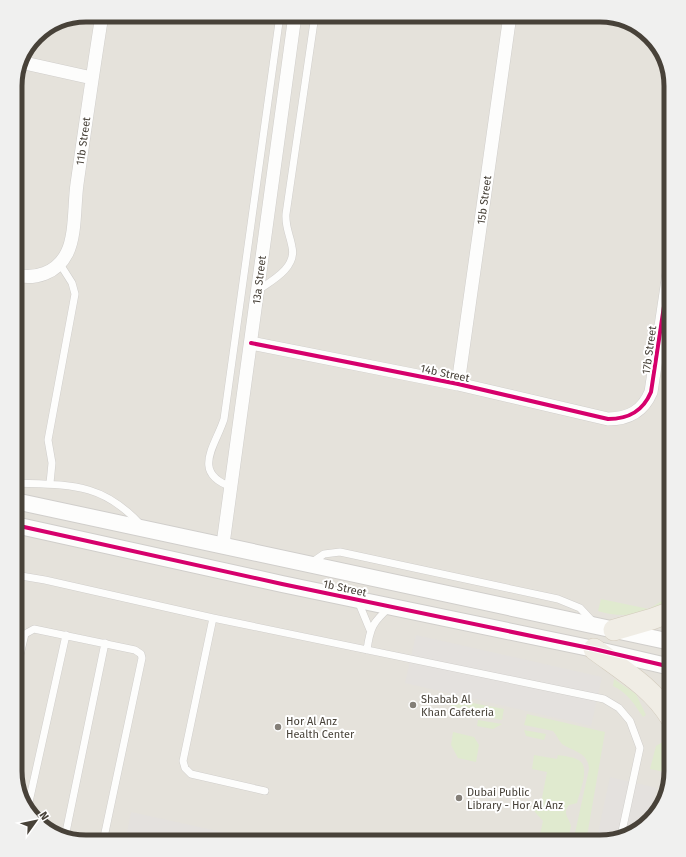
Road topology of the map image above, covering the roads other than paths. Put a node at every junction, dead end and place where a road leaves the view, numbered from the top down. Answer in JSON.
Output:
{"nodes":[{"id":1,"x":101,"y":22,"type":"edge"},
{"id":2,"x":279,"y":22,"type":"edge"},
{"id":3,"x":294,"y":22,"type":"edge"},
{"id":4,"x":314,"y":22,"type":"edge"},
{"id":5,"x":509,"y":22,"type":"edge"},
{"id":6,"x":27,"y":63,"type":"edge"},
{"id":7,"x":92,"y":78,"type":"junction"},
{"id":8,"x":60,"y":264,"type":"junction"},
{"id":9,"x":22,"y":276,"type":"edge"},
{"id":10,"x":257,"y":291,"type":"junction"},
{"id":11,"x":664,"y":306,"type":"edge"},
{"id":12,"x":251,"y":343,"type":"junction"},
{"id":13,"x":458,"y":384,"type":"junction"},
{"id":14,"x":635,"y":413,"type":"joint"},
{"id":15,"x":22,"y":483,"type":"edge"},
{"id":16,"x":50,"y":483,"type":"junction"},
{"id":17,"x":232,"y":487,"type":"junction"},
{"id":18,"x":22,"y":503,"type":"edge"},
{"id":19,"x":22,"y":527,"type":"edge"},
{"id":20,"x":145,"y":530,"type":"junction"},
{"id":21,"x":223,"y":544,"type":"junction"},
{"id":22,"x":22,"y":576,"type":"edge"},
{"id":23,"x":358,"y":600,"type":"junction"},
{"id":24,"x":390,"y":607,"type":"junction"},
{"id":25,"x":664,"y":615,"type":"edge"},
{"id":26,"x":213,"y":618,"type":"junction"},
{"id":27,"x":606,"y":628,"type":"junction"},
{"id":28,"x":370,"y":630,"type":"junction"},
{"id":29,"x":66,"y":635,"type":"junction"},
{"id":30,"x":664,"y":640,"type":"edge"},
{"id":31,"x":105,"y":643,"type":"junction"},
{"id":32,"x":22,"y":644,"type":"edge"},
{"id":33,"x":594,"y":649,"type":"junction"},
{"id":34,"x":367,"y":650,"type":"junction"},
{"id":35,"x":664,"y":665,"type":"edge"},
{"id":36,"x":664,"y":708,"type":"edge"},
{"id":37,"x":265,"y":791,"type":"dead end"},
{"id":38,"x":30,"y":800,"type":"edge"},
{"id":39,"x":65,"y":831,"type":"edge"},
{"id":40,"x":622,"y":831,"type":"edge"},
{"id":41,"x":104,"y":835,"type":"edge"}],
"edges":[{"from":1,"to":7,"type":"street","name":"11b Street"},
{"from":2,"to":17,"type":"lane"},
{"from":3,"to":10,"type":"street","name":"13a Street"},
{"from":4,"to":10,"type":"lane"},
{"from":5,"to":13,"type":"street","name":"15b Street"},
{"from":6,"to":7,"type":"street"},
{"from":7,"to":8,"type":"street","name":"11b Street"},
{"from":8,"to":9,"type":"street"},
{"from":8,"to":16,"type":"lane"},
{"from":10,"to":12,"type":"street","name":"13a Street"},
{"from":11,"to":14,"type":"street","name":"17b Street"},
{"from":12,"to":13,"type":"street","name":"14b Street"},
{"from":12,"to":17,"type":"street","name":"13a Street"},
{"from":13,"to":14,"type":"street","name":"14b Street"},
{"from":15,"to":16,"type":"lane"},
{"from":16,"to":20,"type":"lane"},
{"from":17,"to":21,"type":"street","name":"13a Street"},
{"from":18,"to":20,"type":"street","name":"1b Street"},
{"from":19,"to":23,"type":"street","name":"1b Street"},
{"from":20,"to":21,"type":"street","name":"1b Street"},
{"from":21,"to":27,"type":"street","name":"1b Street"},
{"from":22,"to":26,"type":"lane"},
{"from":23,"to":24,"type":"street","name":"1b Street"},
{"from":23,"to":28,"type":"lane"},
{"from":24,"to":28,"type":"lane"},
{"from":24,"to":33,"type":"street","name":"1b Street"},
{"from":25,"to":27,"type":"main road"},
{"from":26,"to":34,"type":"lane"},
{"from":26,"to":37,"type":"lane"},
{"from":27,"to":30,"type":"street","name":"1b Street"},
{"from":28,"to":34,"type":"lane"},
{"from":29,"to":31,"type":"lane"},
{"from":29,"to":32,"type":"lane"},
{"from":29,"to":38,"type":"lane"},
{"from":31,"to":39,"type":"lane"},
{"from":31,"to":41,"type":"lane"},
{"from":33,"to":35,"type":"street","name":"1b Street"},
{"from":33,"to":36,"type":"main road"},
{"from":34,"to":40,"type":"lane"}]}
